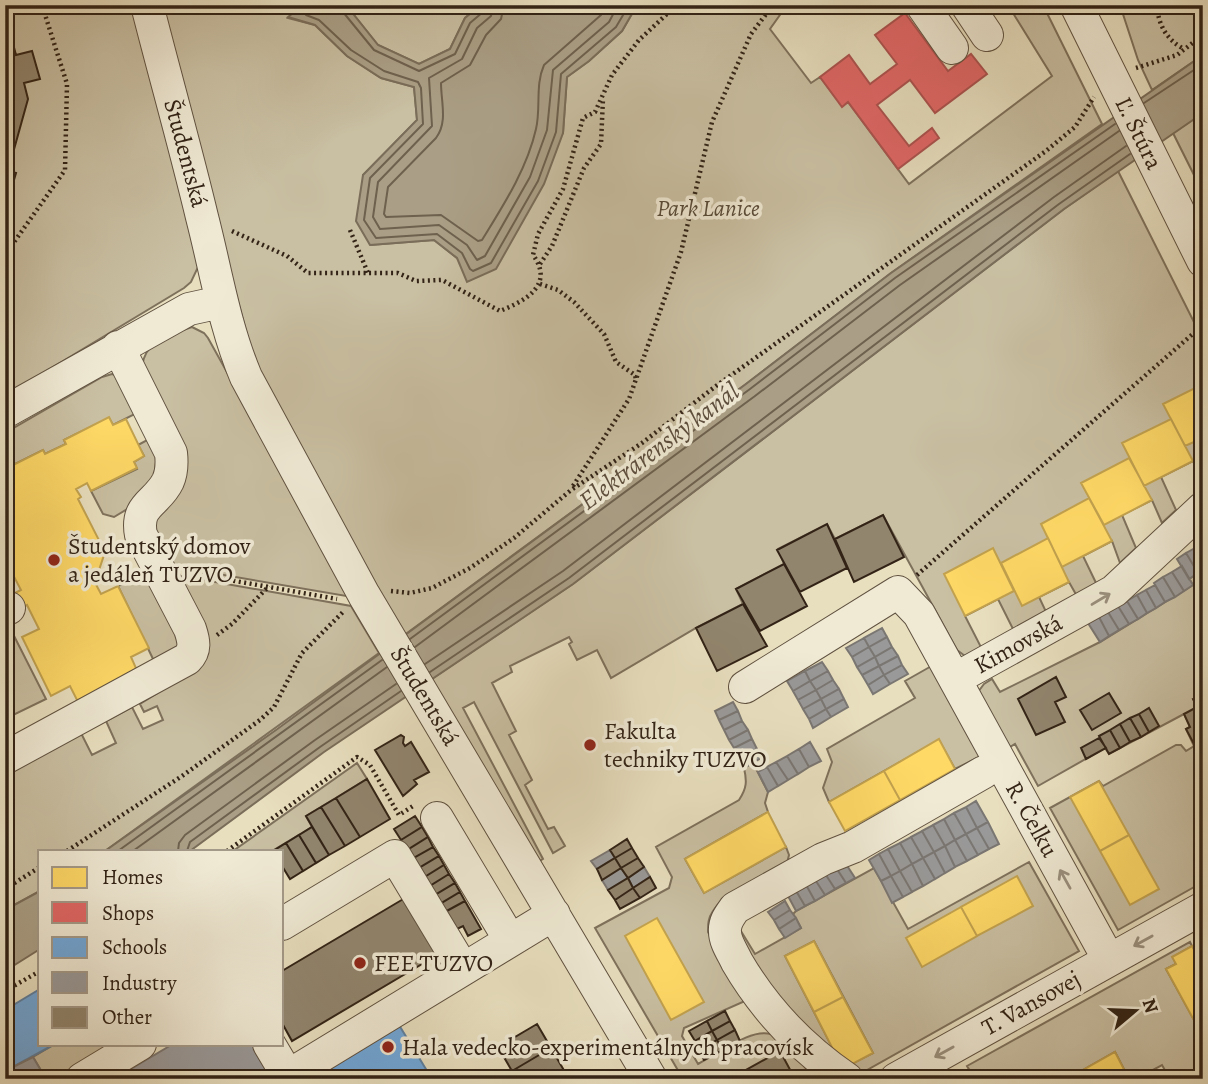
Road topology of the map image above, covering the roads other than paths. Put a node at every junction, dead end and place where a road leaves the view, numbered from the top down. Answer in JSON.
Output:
{"nodes":[{"id":1,"x":147,"y":5,"type":"edge"},
{"id":2,"x":922,"y":5,"type":"edge"},
{"id":3,"x":967,"y":5,"type":"edge"},
{"id":4,"x":1076,"y":5,"type":"edge"},
{"id":5,"x":987,"y":35,"type":"dead end"},
{"id":6,"x":952,"y":48,"type":"dead end"},
{"id":7,"x":1203,"y":261,"type":"edge"},
{"id":8,"x":221,"y":302,"type":"junction"},
{"id":9,"x":118,"y":347,"type":"junction"},
{"id":10,"x":5,"y":412,"type":"edge"},
{"id":11,"x":1203,"y":508,"type":"edge"},
{"id":12,"x":955,"y":679,"type":"junction"},
{"id":13,"x":745,"y":687,"type":"dead end"},
{"id":14,"x":5,"y":758,"type":"edge"},
{"id":15,"x":984,"y":772,"type":"dead end"},
{"id":16,"x":429,"y":810,"type":"road end"},
{"id":17,"x":1203,"y":908,"type":"edge"},
{"id":18,"x":554,"y":914,"type":"junction"},
{"id":19,"x":284,"y":923,"type":"edge"},
{"id":20,"x":510,"y":940,"type":"junction"},
{"id":21,"x":1109,"y":960,"type":"junction"},
{"id":22,"x":463,"y":969,"type":"junction"},
{"id":23,"x":137,"y":1046,"type":"edge"},
{"id":24,"x":270,"y":1046,"type":"edge"},
{"id":25,"x":289,"y":1077,"type":"edge"},
{"id":26,"x":82,"y":1079,"type":"edge"},
{"id":27,"x":651,"y":1079,"type":"edge"},
{"id":28,"x":847,"y":1079,"type":"edge"},
{"id":29,"x":896,"y":1079,"type":"edge"}],
"edges":[{"from":1,"to":8,"type":"street","name":"Študentská"},
{"from":2,"to":6,"type":"street"},
{"from":3,"to":5,"type":"street"},
{"from":4,"to":7,"type":"street","name":"Ľ. Štúra"},
{"from":8,"to":9,"type":"street"},
{"from":8,"to":18,"type":"street","name":"Študentská"},
{"from":9,"to":10,"type":"street"},
{"from":9,"to":14,"type":"street"},
{"from":12,"to":11,"type":"street","name":"Kimovská","one_way":true},
{"from":12,"to":13,"type":"street","name":"Kimovská"},
{"from":21,"to":12,"type":"street","name":"R. Čelku","one_way":true},
{"from":15,"to":28,"type":"street","name":"R. Čelku"},
{"from":16,"to":20,"type":"street"},
{"from":17,"to":21,"type":"street","name":"T. Vansovej","one_way":true},
{"from":18,"to":20,"type":"street"},
{"from":18,"to":27,"type":"street","name":"Študentská"},
{"from":19,"to":22,"type":"street"},
{"from":20,"to":22,"type":"street"},
{"from":21,"to":29,"type":"street","name":"T. Vansovej","one_way":true},
{"from":22,"to":25,"type":"street"},
{"from":23,"to":26,"type":"street"},
{"from":24,"to":25,"type":"street"}]}
